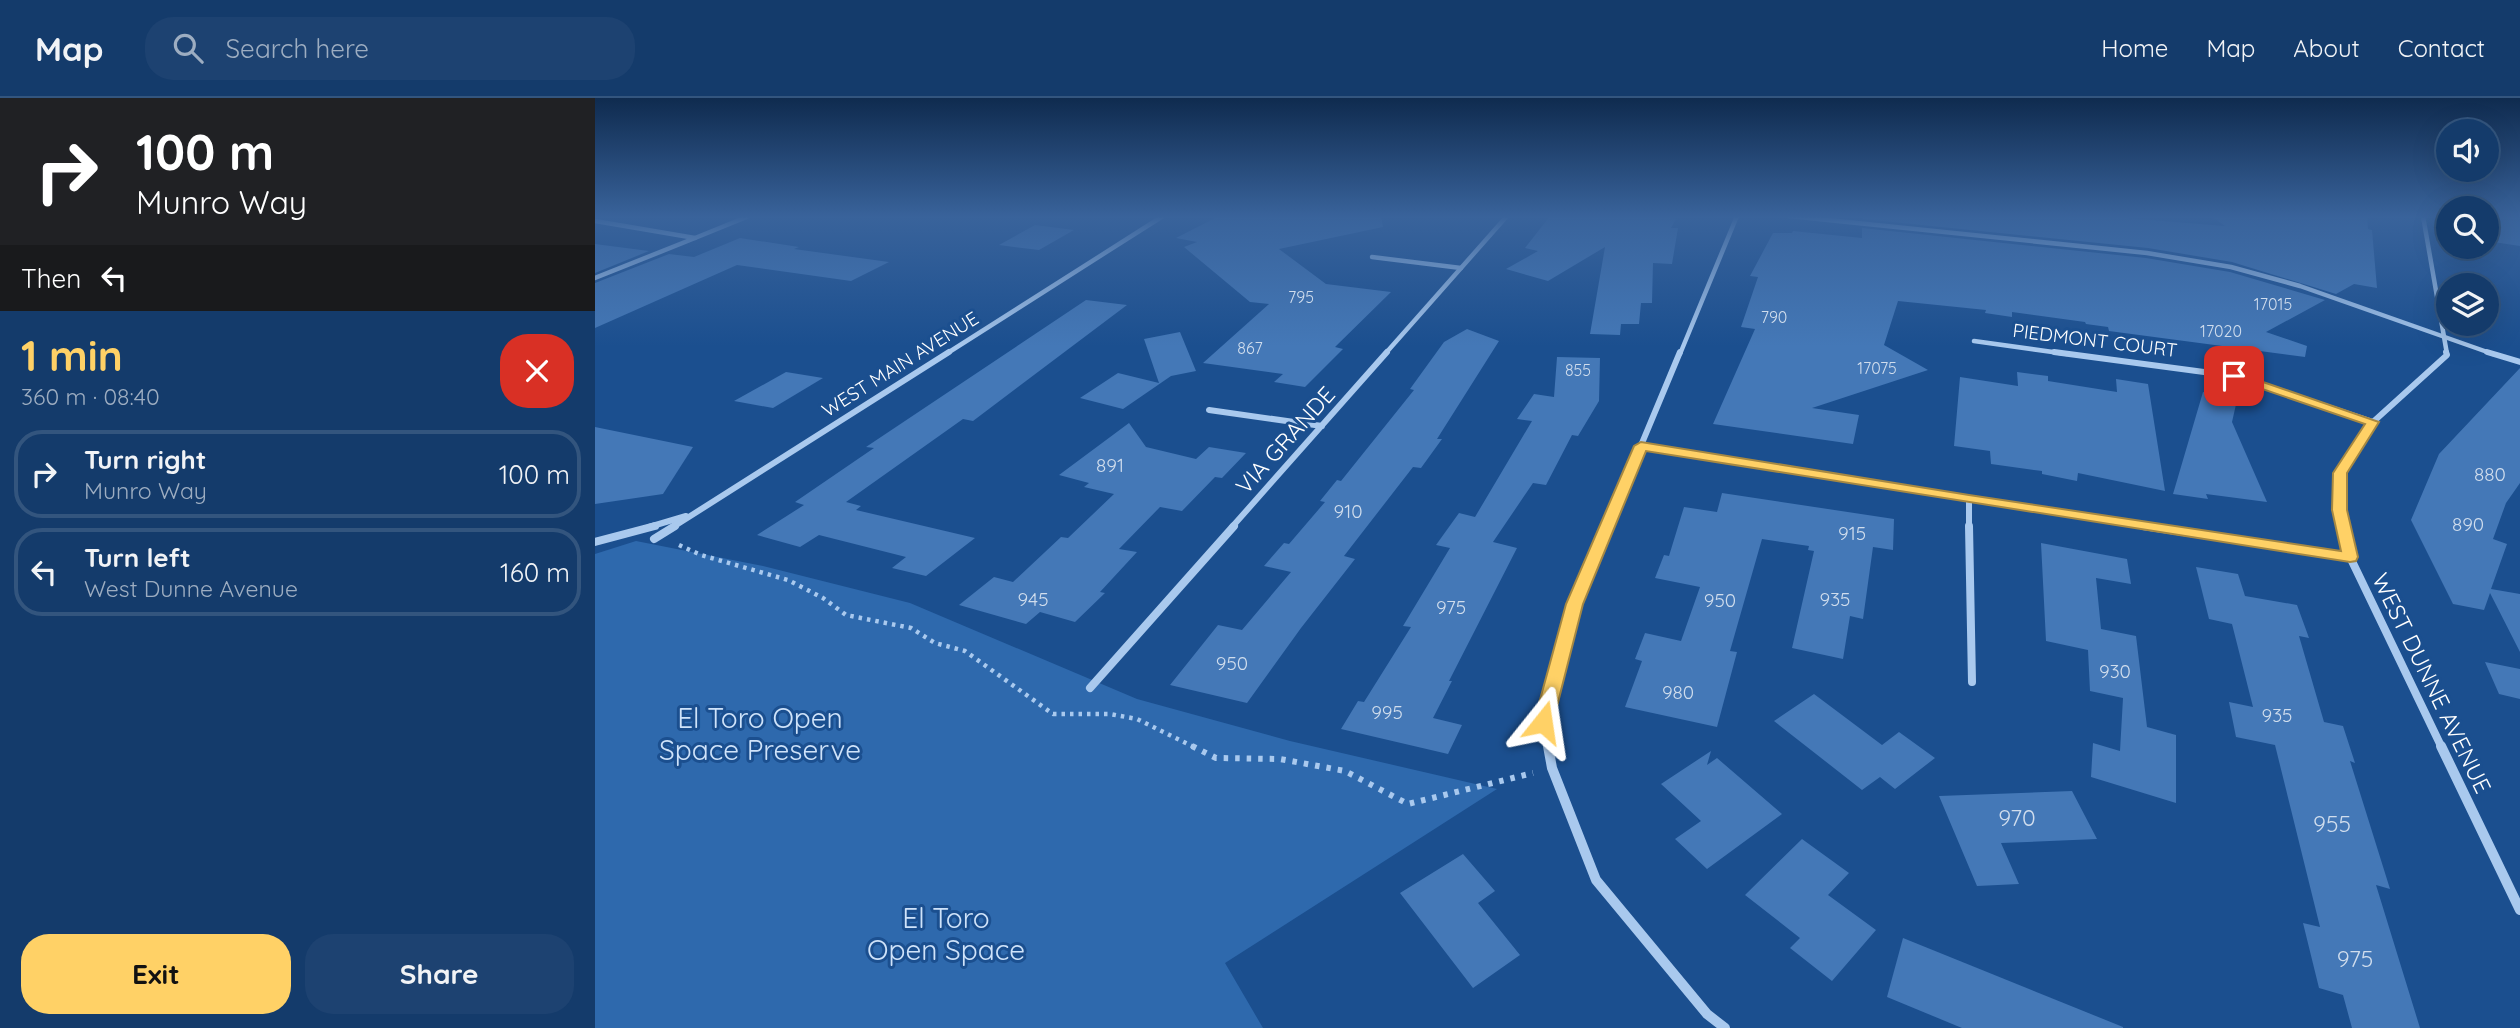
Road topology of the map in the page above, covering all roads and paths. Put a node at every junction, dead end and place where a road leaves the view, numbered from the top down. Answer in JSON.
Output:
{"nodes":[{"id":1,"x":642,"y":259,"type":"edge"},
{"id":2,"x":1095,"y":259,"type":"edge"},
{"id":3,"x":1391,"y":259,"type":"edge"},
{"id":4,"x":1469,"y":259,"type":"edge"},
{"id":5,"x":1719,"y":259,"type":"edge"},
{"id":6,"x":2185,"y":259,"type":"edge"},
{"id":7,"x":2430,"y":259,"type":"edge"},
{"id":8,"x":1461,"y":268,"type":"junction"},
{"id":9,"x":595,"y":278,"type":"edge"},
{"id":10,"x":2442,"y":338,"type":"junction"},
{"id":11,"x":1974,"y":341,"type":"dead end"},
{"id":12,"x":2520,"y":362,"type":"edge"},
{"id":13,"x":1209,"y":410,"type":"dead end"},
{"id":14,"x":2373,"y":422,"type":"junction"},
{"id":15,"x":1322,"y":426,"type":"junction"},
{"id":16,"x":1641,"y":446,"type":"junction"},
{"id":17,"x":1969,"y":499,"type":"junction"},
{"id":18,"x":696,"y":512,"type":"junction"},
{"id":19,"x":655,"y":539,"type":"dead end"},
{"id":20,"x":595,"y":541,"type":"edge"},
{"id":21,"x":2350,"y":557,"type":"junction"},
{"id":22,"x":1972,"y":682,"type":"dead end"},
{"id":23,"x":1090,"y":688,"type":"dead end"},
{"id":24,"x":2520,"y":910,"type":"edge"},
{"id":25,"x":1724,"y":1028,"type":"edge"}],
"edges":[{"from":1,"to":9,"type":"street"},
{"from":2,"to":18,"type":"street","name":"WEST MAIN AVENUE"},
{"from":3,"to":8,"type":"street"},
{"from":4,"to":8,"type":"street","name":"VIA GRANDE"},
{"from":5,"to":16,"type":"street"},
{"from":6,"to":10,"type":"street"},
{"from":7,"to":10,"type":"street","name":"WEST DUNNE AVENUE"},
{"from":8,"to":15,"type":"street","name":"VIA GRANDE"},
{"from":10,"to":12,"type":"street"},
{"from":10,"to":14,"type":"street","name":"WEST DUNNE AVENUE"},
{"from":11,"to":14,"type":"street","name":"PIEDMONT COURT"},
{"from":13,"to":15,"type":"street"},
{"from":14,"to":21,"type":"street","name":"WEST DUNNE AVENUE"},
{"from":15,"to":23,"type":"street","name":"VIA GRANDE"},
{"from":16,"to":17,"type":"street"},
{"from":16,"to":25,"type":"street"},
{"from":17,"to":21,"type":"street"},
{"from":17,"to":22,"type":"street"},
{"from":18,"to":19,"type":"street","name":"WEST MAIN AVENUE"},
{"from":18,"to":20,"type":"street"},
{"from":21,"to":24,"type":"street","name":"WEST DUNNE AVENUE"}]}
